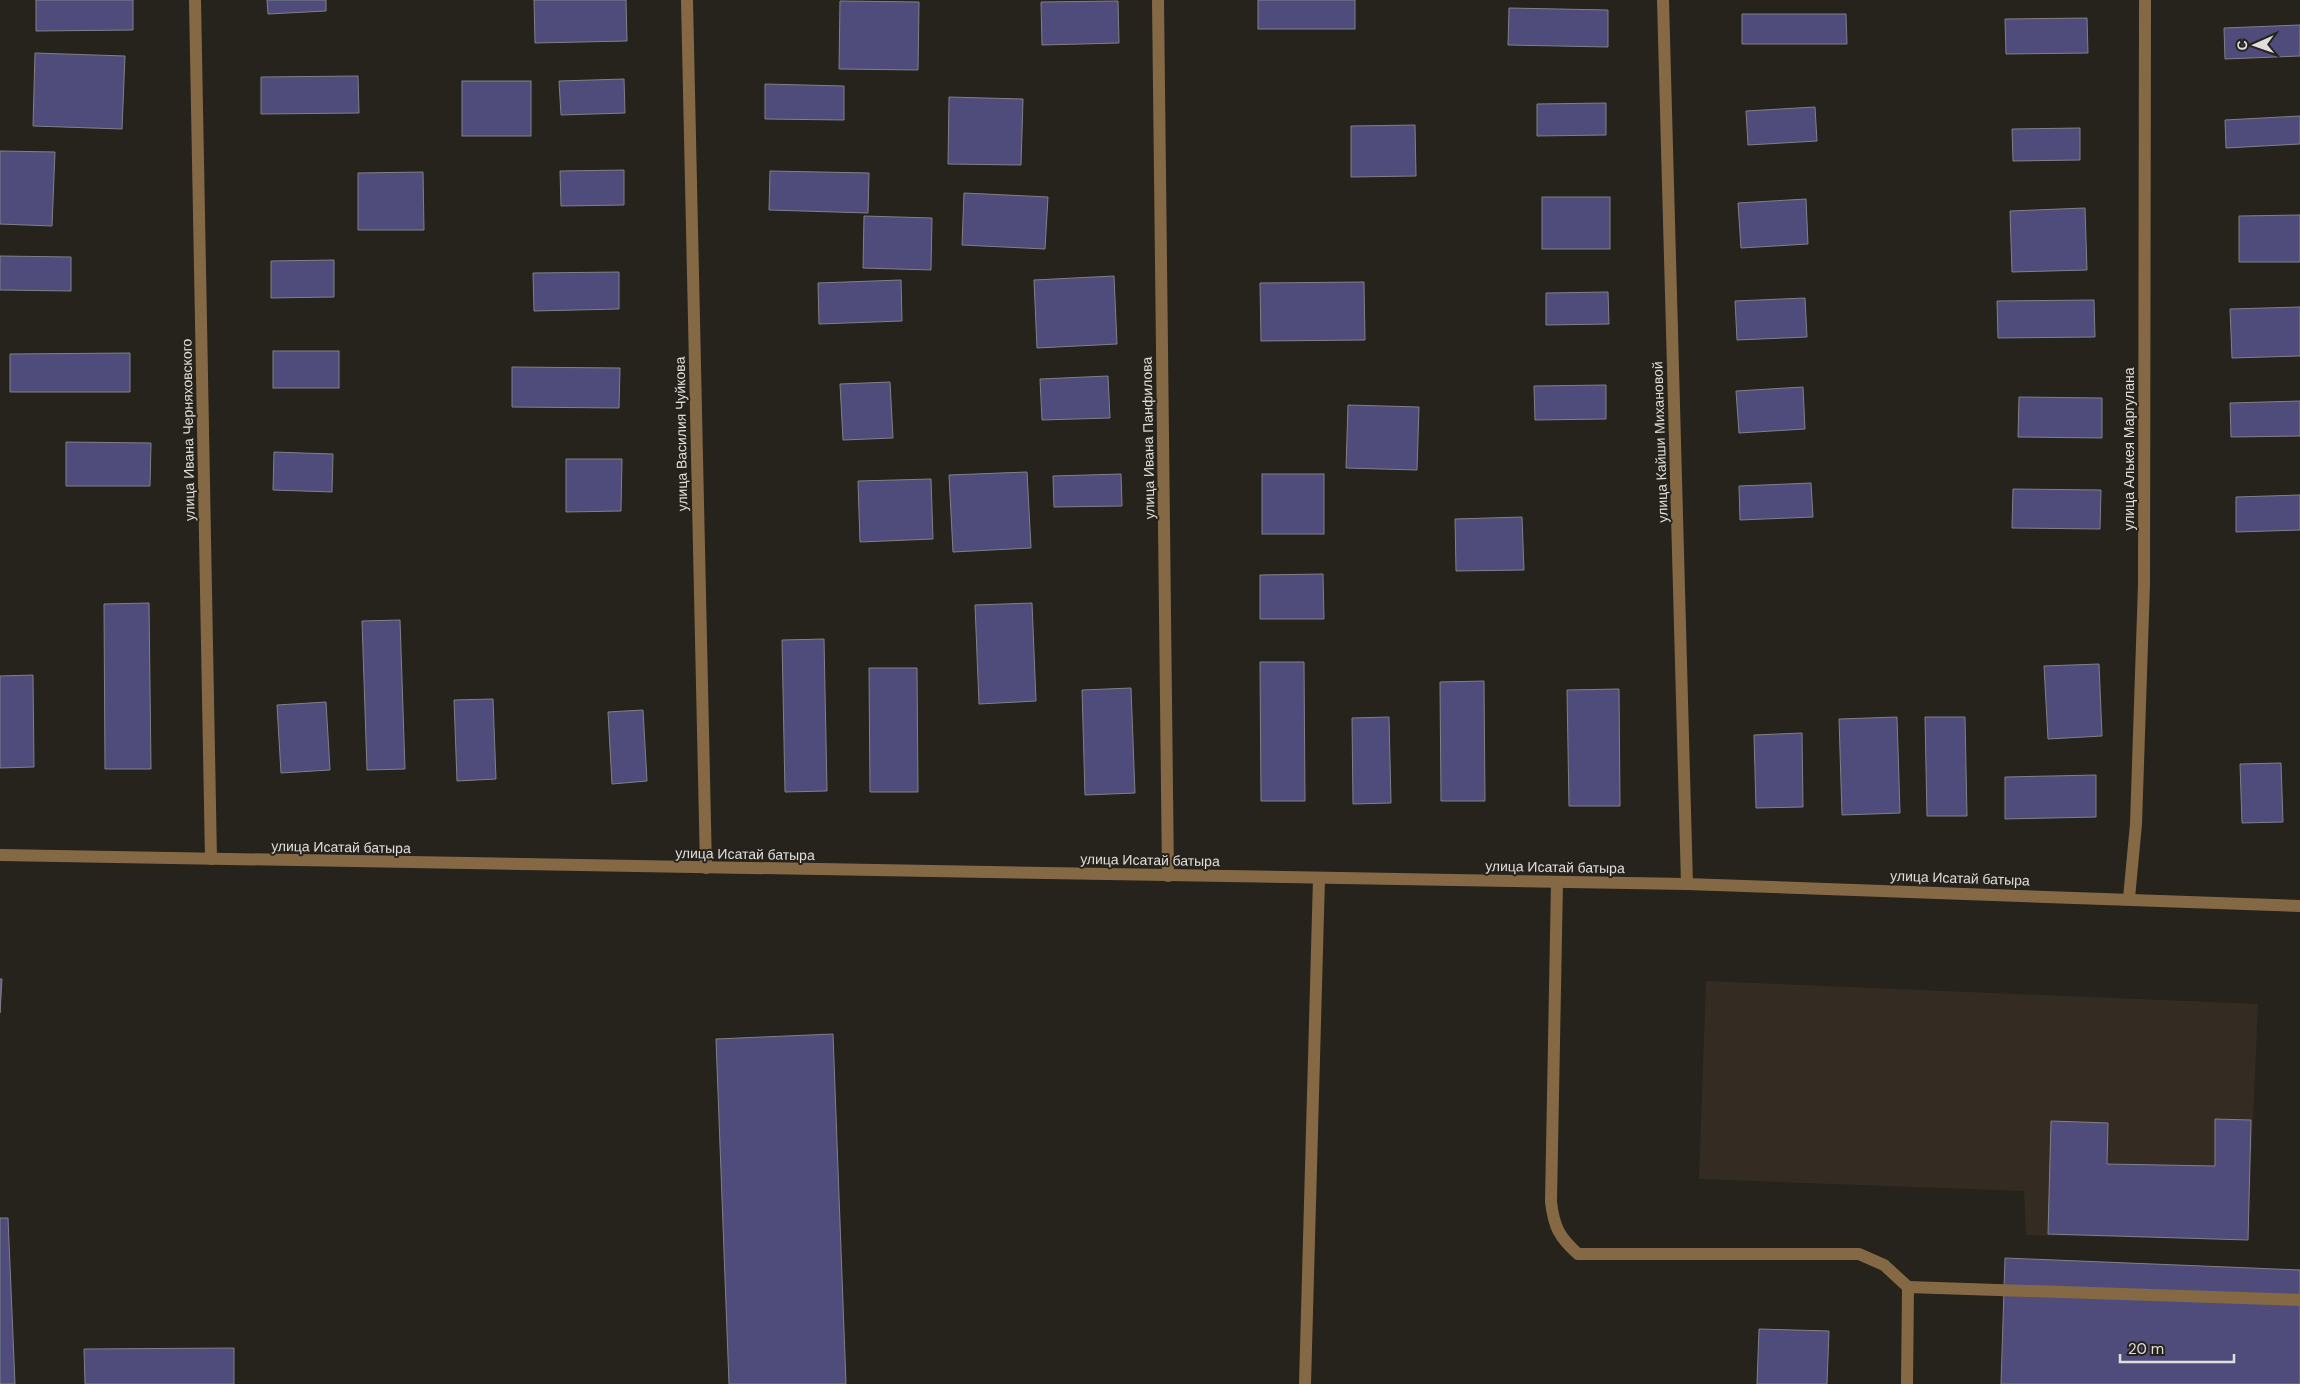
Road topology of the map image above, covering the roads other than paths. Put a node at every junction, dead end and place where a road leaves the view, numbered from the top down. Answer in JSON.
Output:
{"nodes":[{"id":1,"x":195,"y":0,"type":"edge"},
{"id":2,"x":687,"y":0,"type":"edge"},
{"id":3,"x":1158,"y":0,"type":"edge"},
{"id":4,"x":1663,"y":0,"type":"edge"},
{"id":5,"x":2145,"y":0,"type":"edge"},
{"id":6,"x":0,"y":855,"type":"edge"},
{"id":7,"x":211,"y":859,"type":"junction"},
{"id":8,"x":706,"y":868,"type":"junction"},
{"id":9,"x":1168,"y":876,"type":"junction"},
{"id":10,"x":1319,"y":878,"type":"junction"},
{"id":11,"x":1557,"y":882,"type":"junction"},
{"id":12,"x":1686,"y":884,"type":"junction"},
{"id":13,"x":2130,"y":898,"type":"junction"},
{"id":14,"x":2300,"y":906,"type":"edge"},
{"id":15,"x":1908,"y":1287,"type":"junction"},
{"id":16,"x":2300,"y":1300,"type":"edge"},
{"id":17,"x":1305,"y":1384,"type":"edge"},
{"id":18,"x":1907,"y":1384,"type":"edge"}],
"edges":[{"from":1,"to":7,"type":"street","name":"улица Ивана Черняховского"},
{"from":2,"to":8,"type":"street","name":"улица Василия Чуйкова"},
{"from":3,"to":9,"type":"street","name":"улица Ивана Панфилова"},
{"from":4,"to":12,"type":"street","name":"улица Кайши Михановой"},
{"from":5,"to":13,"type":"street","name":"улица Алькея Маргулана"},
{"from":6,"to":7,"type":"street","name":"улица Исатай батыра"},
{"from":7,"to":8,"type":"street","name":"улица Исатай батыра"},
{"from":8,"to":9,"type":"street","name":"улица Исатай батыра"},
{"from":9,"to":10,"type":"street","name":"улица Исатай батыра"},
{"from":10,"to":11,"type":"street","name":"улица Исатай батыра"},
{"from":10,"to":17,"type":"street"},
{"from":11,"to":12,"type":"street","name":"улица Исатай батыра"},
{"from":11,"to":15,"type":"street"},
{"from":12,"to":13,"type":"street","name":"улица Исатай батыра"},
{"from":13,"to":14,"type":"street","name":"улица Исатай батыра"},
{"from":15,"to":16,"type":"street"},
{"from":15,"to":18,"type":"street"}]}
